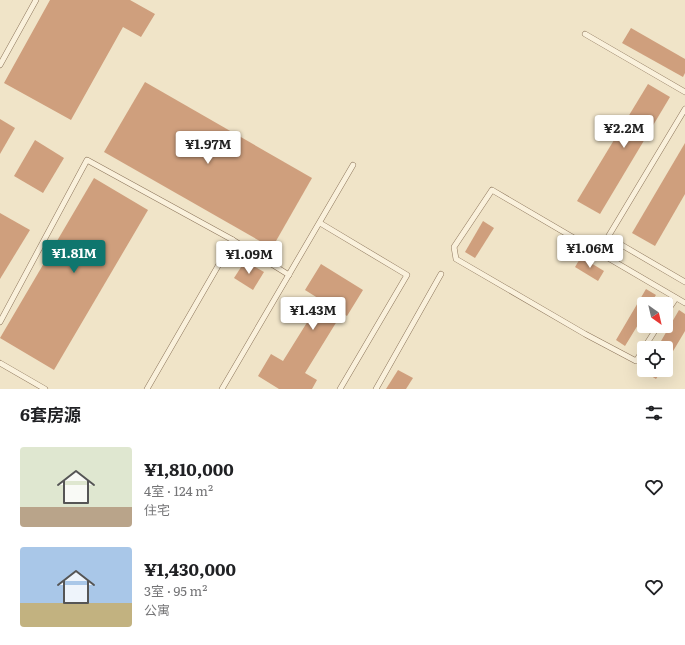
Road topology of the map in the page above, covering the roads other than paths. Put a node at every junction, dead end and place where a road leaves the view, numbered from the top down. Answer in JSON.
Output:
{"nodes":[{"id":1,"x":36,"y":0,"type":"edge"},
{"id":2,"x":585,"y":34,"type":"dead end"},
{"id":3,"x":0,"y":65,"type":"edge"},
{"id":4,"x":685,"y":92,"type":"edge"},
{"id":5,"x":685,"y":108,"type":"edge"},
{"id":6,"x":353,"y":165,"type":"dead end"},
{"id":7,"x":320,"y":223,"type":"junction"},
{"id":8,"x":233,"y":240,"type":"junction"},
{"id":9,"x":441,"y":274,"type":"dead end"},
{"id":10,"x":289,"y":275,"type":"junction"},
{"id":11,"x":685,"y":282,"type":"edge"},
{"id":12,"x":676,"y":298,"type":"junction"},
{"id":13,"x":673,"y":302,"type":"edge"},
{"id":14,"x":685,"y":303,"type":"edge"},
{"id":15,"x":0,"y":322,"type":"edge"},
{"id":16,"x":637,"y":359,"type":"edge"},
{"id":17,"x":0,"y":363,"type":"edge"},
{"id":18,"x":45,"y":389,"type":"edge"},
{"id":19,"x":147,"y":389,"type":"edge"},
{"id":20,"x":222,"y":389,"type":"edge"},
{"id":21,"x":340,"y":389,"type":"edge"},
{"id":22,"x":376,"y":389,"type":"edge"}],
"edges":[{"from":1,"to":3,"type":"lane"},
{"from":2,"to":4,"type":"lane"},
{"from":5,"to":11,"type":"lane"},
{"from":6,"to":7,"type":"lane"},
{"from":7,"to":10,"type":"lane"},
{"from":7,"to":21,"type":"lane"},
{"from":8,"to":10,"type":"lane"},
{"from":8,"to":15,"type":"lane"},
{"from":8,"to":19,"type":"lane"},
{"from":9,"to":22,"type":"lane"},
{"from":10,"to":20,"type":"lane"},
{"from":12,"to":13,"type":"lane"},
{"from":12,"to":14,"type":"lane"},
{"from":12,"to":16,"type":"lane"},
{"from":17,"to":18,"type":"lane"}]}
